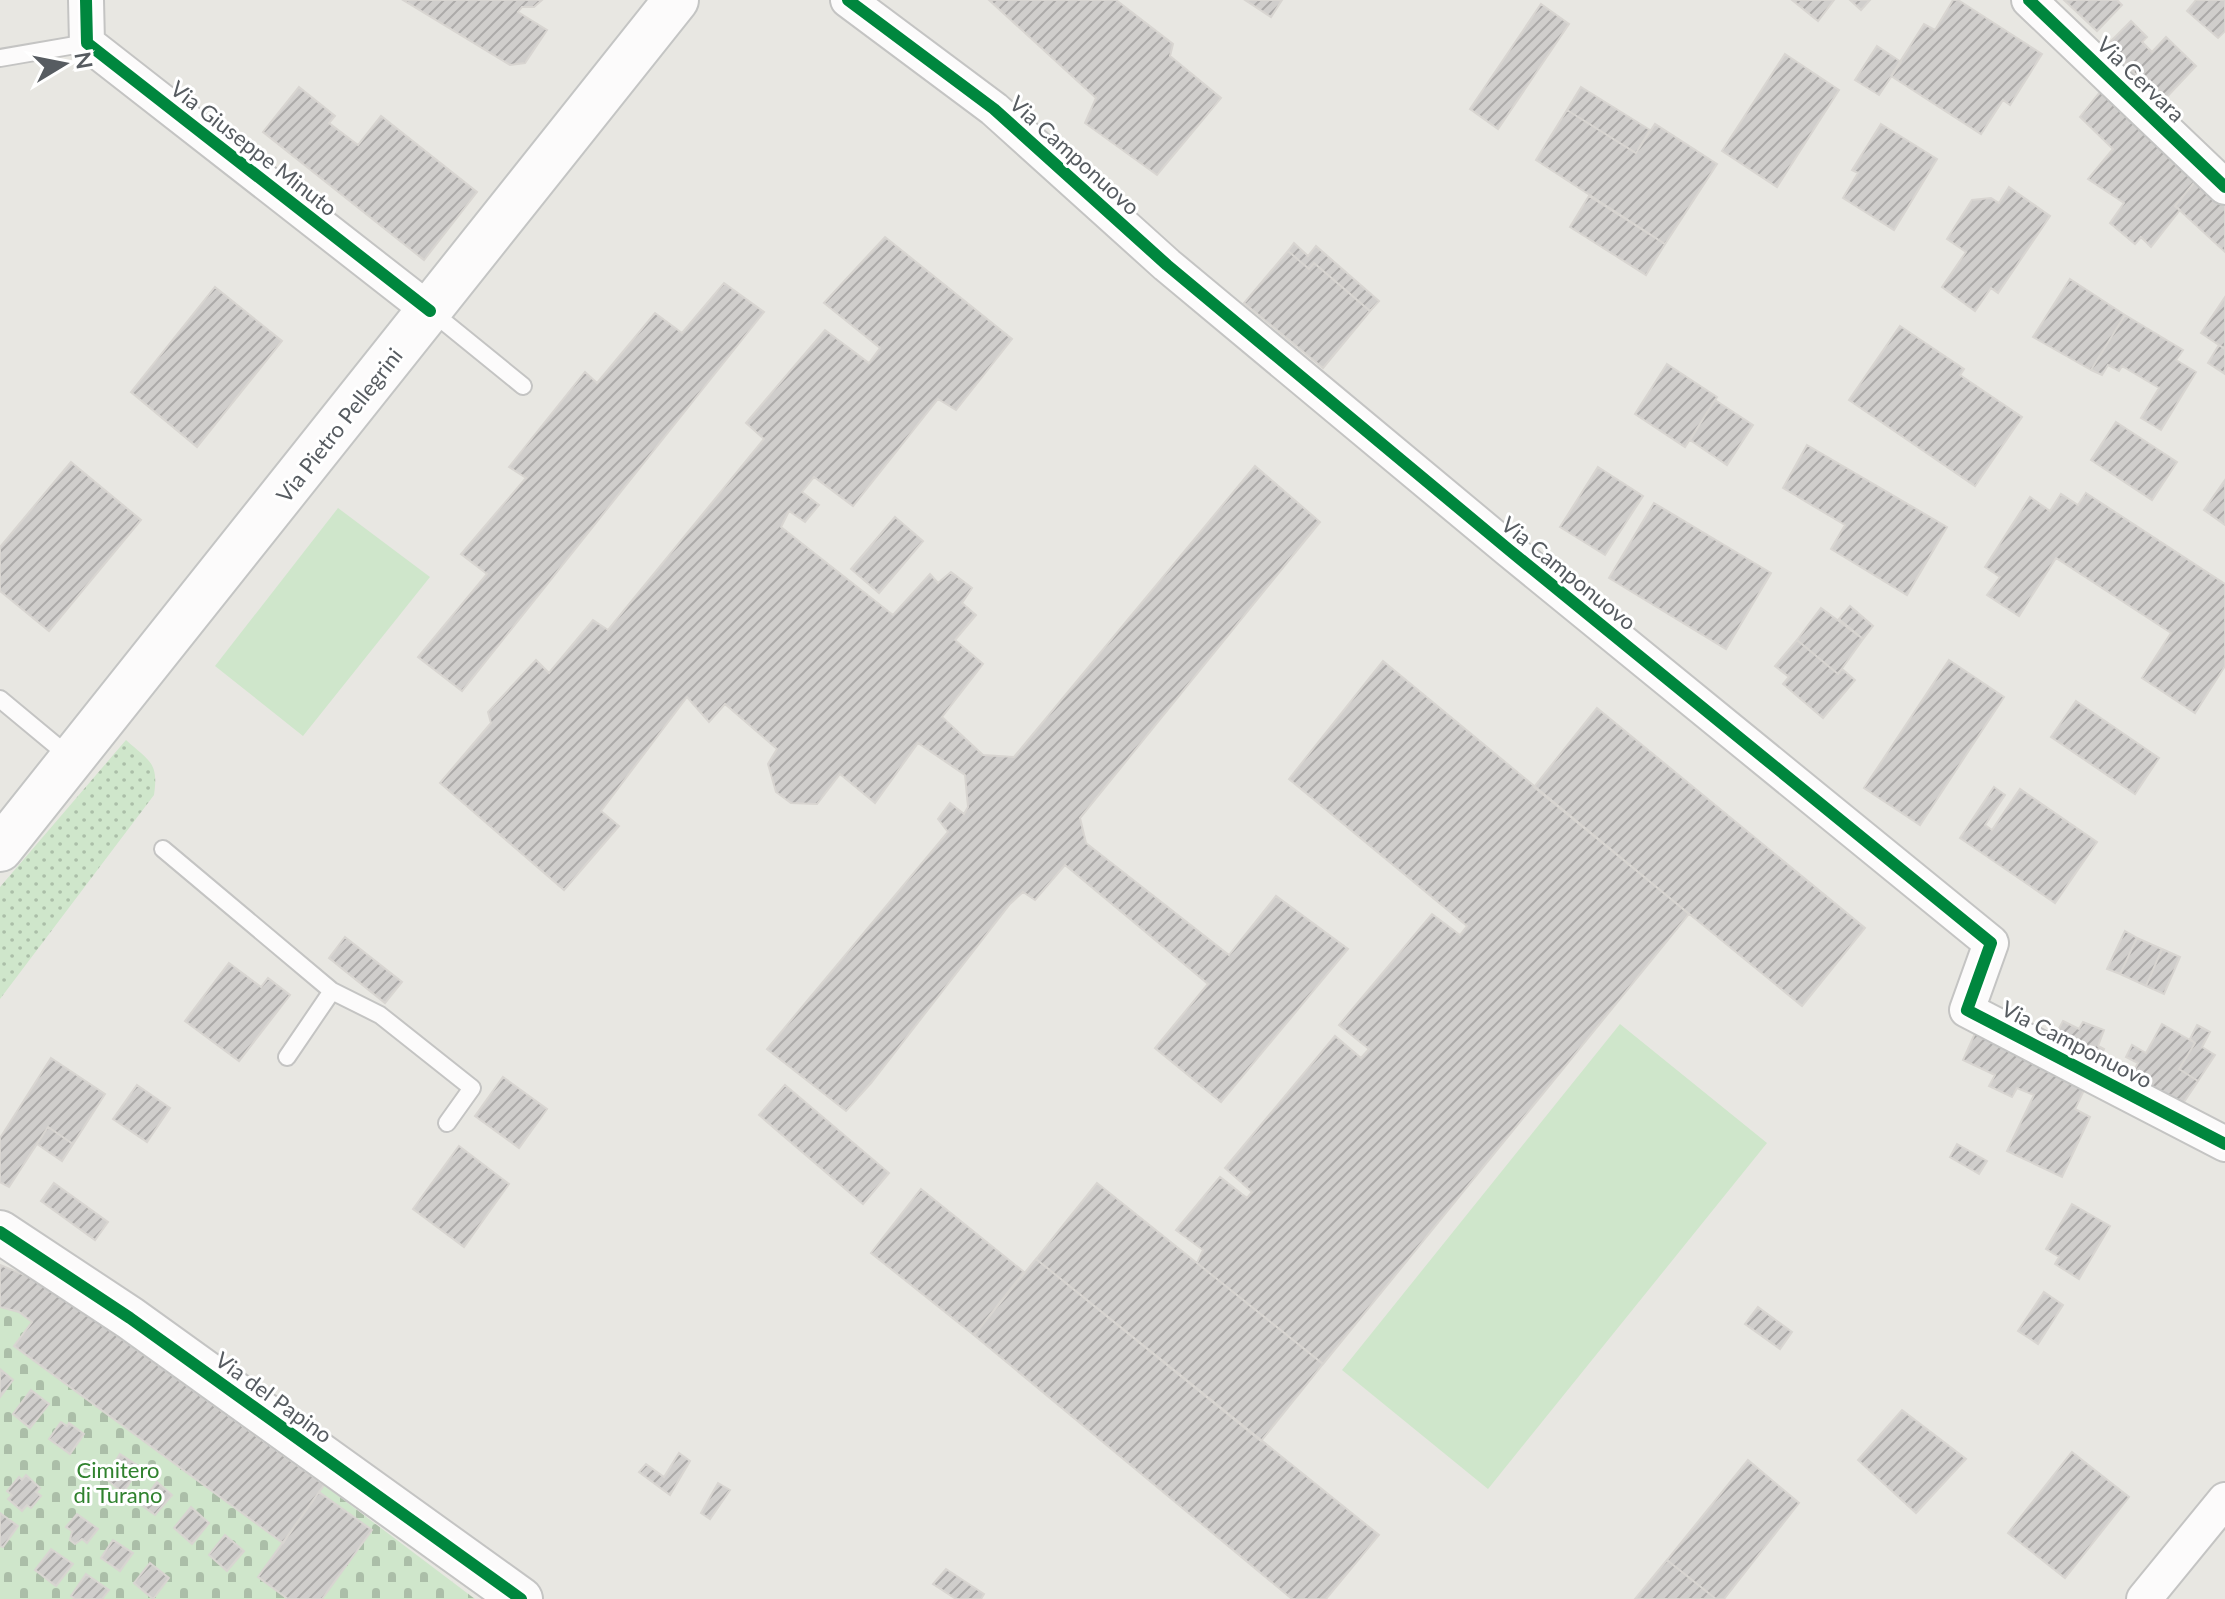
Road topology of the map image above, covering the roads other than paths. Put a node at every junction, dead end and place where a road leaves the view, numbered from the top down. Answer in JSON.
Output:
{"nodes":[{"id":1,"x":86,"y":0,"type":"edge"},
{"id":2,"x":676,"y":0,"type":"edge"},
{"id":3,"x":848,"y":0,"type":"edge"},
{"id":4,"x":2029,"y":0,"type":"edge"},
{"id":5,"x":87,"y":43,"type":"junction"},
{"id":6,"x":0,"y":58,"type":"edge"},
{"id":7,"x":2225,"y":187,"type":"edge"},
{"id":8,"x":430,"y":311,"type":"junction"},
{"id":9,"x":523,"y":386,"type":"dead end"},
{"id":10,"x":0,"y":699,"type":"edge"},
{"id":11,"x":73,"y":759,"type":"junction"},
{"id":12,"x":0,"y":849,"type":"edge"},
{"id":13,"x":163,"y":849,"type":"dead end"},
{"id":14,"x":332,"y":991,"type":"junction"},
{"id":15,"x":287,"y":1057,"type":"dead end"},
{"id":16,"x":447,"y":1123,"type":"dead end"},
{"id":17,"x":2225,"y":1144,"type":"edge"},
{"id":18,"x":0,"y":1232,"type":"edge"},
{"id":19,"x":2225,"y":1500,"type":"edge"},
{"id":20,"x":521,"y":1599,"type":"edge"},
{"id":21,"x":2144,"y":1599,"type":"edge"}],
"edges":[{"from":1,"to":5,"type":"street"},
{"from":2,"to":8,"type":"main road","name":"Via Pietro Pellegrini"},
{"from":3,"to":17,"type":"street","name":"Via Camponuovo"},
{"from":4,"to":7,"type":"street","name":"Via Cervara"},
{"from":5,"to":6,"type":"lane"},
{"from":5,"to":8,"type":"street","name":"Via Giuseppe Minuto"},
{"from":8,"to":9,"type":"lane"},
{"from":8,"to":11,"type":"main road","name":"Via Pietro Pellegrini"},
{"from":10,"to":11,"type":"lane"},
{"from":11,"to":12,"type":"main road","name":"Via Pietro Pellegrini"},
{"from":13,"to":14,"type":"lane"},
{"from":14,"to":15,"type":"lane"},
{"from":14,"to":16,"type":"lane"},
{"from":18,"to":20,"type":"street","name":"Via del Papino"},
{"from":19,"to":21,"type":"street"}]}
